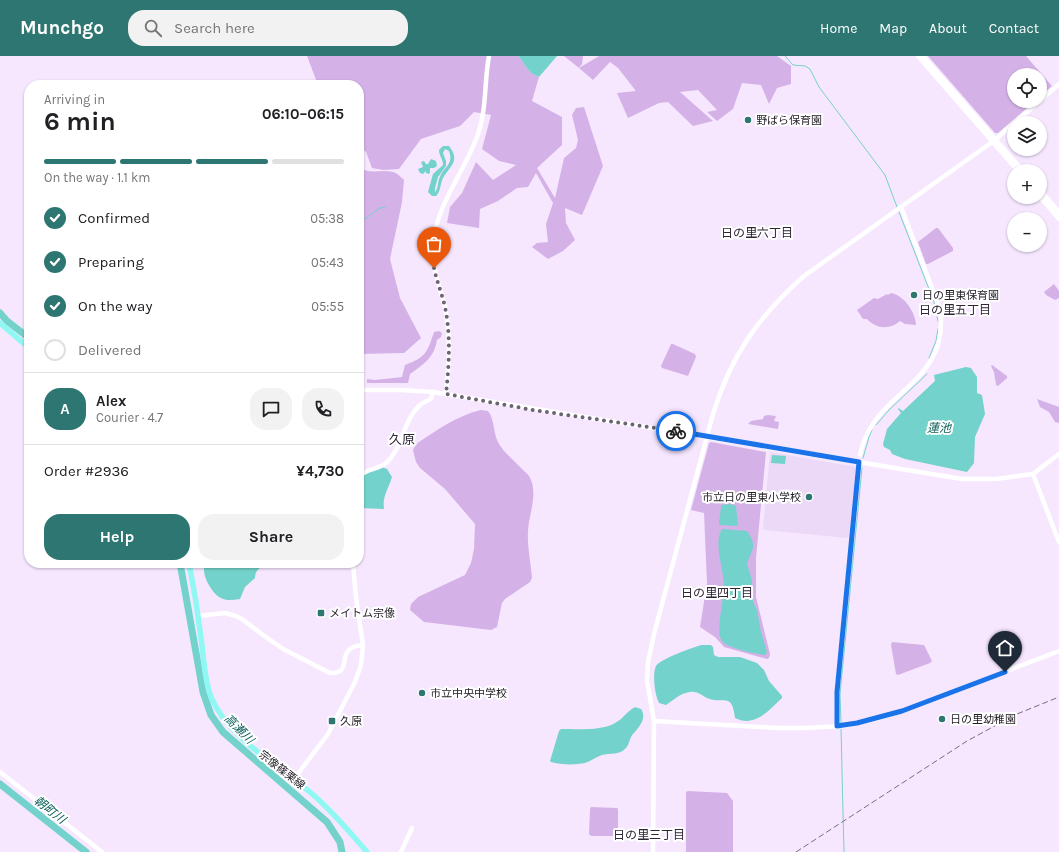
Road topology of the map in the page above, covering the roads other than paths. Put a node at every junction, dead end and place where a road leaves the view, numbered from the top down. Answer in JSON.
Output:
{"nodes":[{"id":1,"x":489,"y":56,"type":"edge"},
{"id":2,"x":918,"y":56,"type":"edge"},
{"id":3,"x":923,"y":56,"type":"edge"},
{"id":4,"x":1059,"y":84,"type":"edge"},
{"id":5,"x":1047,"y":95,"type":"edge"},
{"id":6,"x":1032,"y":108,"type":"edge"},
{"id":7,"x":1022,"y":116,"type":"edge"},
{"id":8,"x":1007,"y":129,"type":"edge"},
{"id":9,"x":994,"y":141,"type":"junction"},
{"id":10,"x":1012,"y":164,"type":"edge"},
{"id":11,"x":1016,"y":164,"type":"edge"},
{"id":12,"x":1047,"y":198,"type":"edge"},
{"id":13,"x":1046,"y":204,"type":"edge"},
{"id":14,"x":900,"y":207,"type":"junction"},
{"id":15,"x":1059,"y":212,"type":"edge"},
{"id":16,"x":1059,"y":219,"type":"edge"},
{"id":17,"x":0,"y":323,"type":"edge"},
{"id":18,"x":24,"y":344,"type":"edge"},
{"id":19,"x":364,"y":390,"type":"edge"},
{"id":20,"x":433,"y":392,"type":"junction"},
{"id":21,"x":446,"y":394,"type":"junction"},
{"id":22,"x":707,"y":437,"type":"junction"},
{"id":23,"x":1059,"y":454,"type":"edge"},
{"id":24,"x":860,"y":455,"type":"dead end"},
{"id":25,"x":859,"y":462,"type":"junction"},
{"id":26,"x":364,"y":473,"type":"edge"},
{"id":27,"x":1033,"y":474,"type":"junction"},
{"id":28,"x":1059,"y":542,"type":"edge"},
{"id":29,"x":190,"y":568,"type":"edge"},
{"id":30,"x":353,"y":568,"type":"edge"},
{"id":31,"x":198,"y":616,"type":"junction"},
{"id":32,"x":363,"y":646,"type":"junction"},
{"id":33,"x":1059,"y":651,"type":"edge"},
{"id":34,"x":654,"y":721,"type":"junction"},
{"id":35,"x":839,"y":726,"type":"junction"},
{"id":36,"x":0,"y":772,"type":"edge"},
{"id":37,"x":294,"y":779,"type":"junction"},
{"id":38,"x":412,"y":828,"type":"dead end"},
{"id":39,"x":102,"y":852,"type":"edge"},
{"id":40,"x":367,"y":852,"type":"edge"},
{"id":41,"x":401,"y":852,"type":"edge"},
{"id":42,"x":654,"y":852,"type":"edge"}],
"edges":[{"from":1,"to":21,"type":"street"},
{"from":2,"to":9,"type":"street"},
{"from":3,"to":9,"type":"street"},
{"from":4,"to":5,"type":"street"},
{"from":6,"to":7,"type":"street"},
{"from":8,"to":9,"type":"street"},
{"from":9,"to":10,"type":"street"},
{"from":9,"to":11,"type":"street"},
{"from":9,"to":14,"type":"street"},
{"from":12,"to":15,"type":"street"},
{"from":13,"to":16,"type":"street"},
{"from":14,"to":22,"type":"street"},
{"from":14,"to":24,"type":"street"},
{"from":17,"to":18,"type":"main road"},
{"from":19,"to":20,"type":"street"},
{"from":20,"to":21,"type":"street"},
{"from":20,"to":26,"type":"street"},
{"from":21,"to":22,"type":"street"},
{"from":22,"to":25,"type":"street"},
{"from":22,"to":34,"type":"street"},
{"from":23,"to":27,"type":"street"},
{"from":25,"to":27,"type":"street"},
{"from":25,"to":35,"type":"street"},
{"from":27,"to":28,"type":"street"},
{"from":29,"to":31,"type":"main road","name":"宗像篠栗線"},
{"from":30,"to":32,"type":"street"},
{"from":31,"to":32,"type":"street"},
{"from":31,"to":37,"type":"main road","name":"宗像篠栗線"},
{"from":32,"to":37,"type":"street"},
{"from":33,"to":35,"type":"street"},
{"from":34,"to":35,"type":"street"},
{"from":34,"to":42,"type":"street"},
{"from":36,"to":39,"type":"street"},
{"from":37,"to":40,"type":"main road","name":"宗像篠栗線"},
{"from":38,"to":41,"type":"street"}]}
